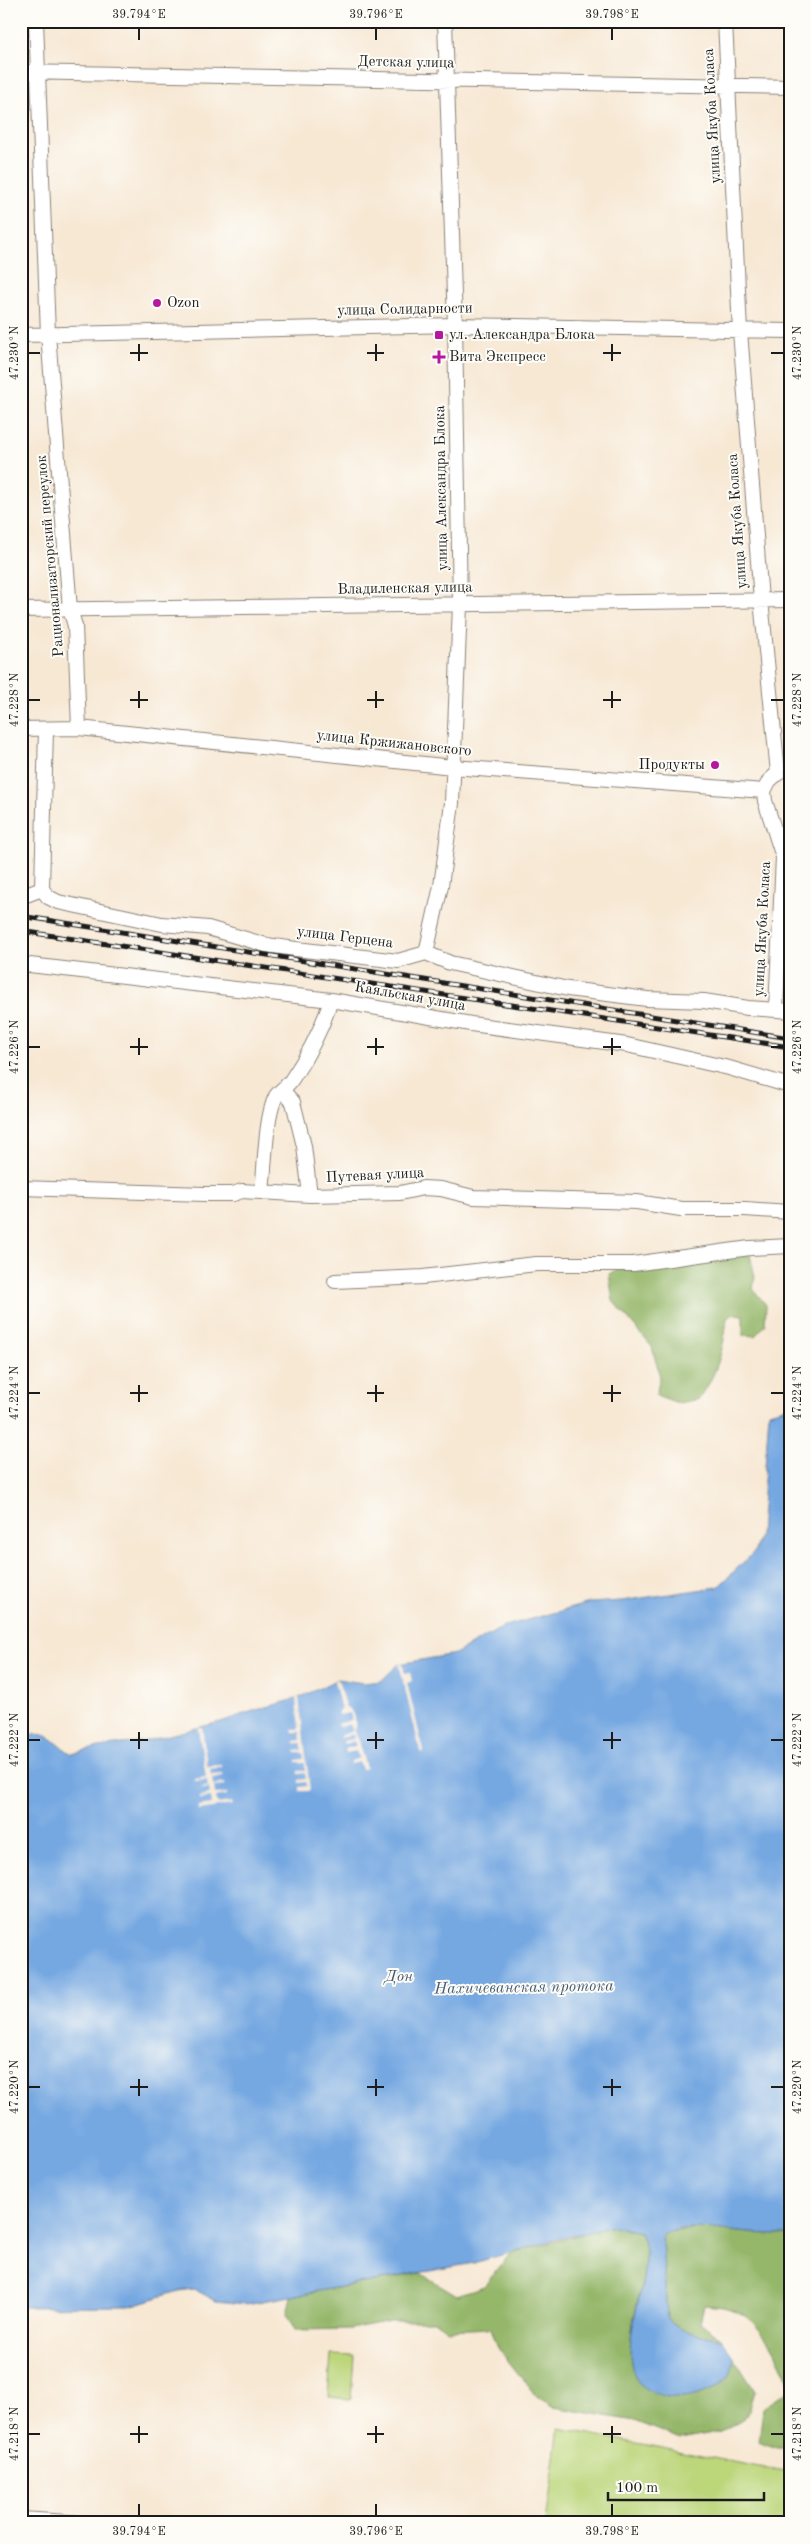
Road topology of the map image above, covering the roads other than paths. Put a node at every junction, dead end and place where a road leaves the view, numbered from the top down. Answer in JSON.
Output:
{"nodes":[{"id":1,"x":36,"y":21,"type":"edge"},
{"id":2,"x":445,"y":21,"type":"edge"},
{"id":3,"x":725,"y":21,"type":"edge"},
{"id":4,"x":21,"y":72,"type":"edge"},
{"id":5,"x":38,"y":72,"type":"junction"},
{"id":6,"x":446,"y":81,"type":"junction"},
{"id":7,"x":727,"y":85,"type":"junction"},
{"id":8,"x":790,"y":87,"type":"edge"},
{"id":9,"x":455,"y":325,"type":"junction"},
{"id":10,"x":740,"y":330,"type":"junction"},
{"id":11,"x":790,"y":331,"type":"edge"},
{"id":12,"x":48,"y":334,"type":"junction"},
{"id":13,"x":21,"y":335,"type":"edge"},
{"id":14,"x":761,"y":600,"type":"junction"},
{"id":15,"x":790,"y":600,"type":"edge"},
{"id":16,"x":460,"y":605,"type":"junction"},
{"id":17,"x":70,"y":609,"type":"junction"},
{"id":18,"x":21,"y":610,"type":"edge"},
{"id":19,"x":79,"y":728,"type":"junction"},
{"id":20,"x":21,"y":729,"type":"edge"},
{"id":21,"x":46,"y":730,"type":"junction"},
{"id":22,"x":453,"y":766,"type":"junction"},
{"id":23,"x":784,"y":772,"type":"edge"},
{"id":24,"x":764,"y":791,"type":"junction"},
{"id":25,"x":783,"y":836,"type":"edge"},
{"id":26,"x":787,"y":859,"type":"edge"},
{"id":27,"x":42,"y":889,"type":"junction"},
{"id":28,"x":21,"y":897,"type":"edge"},
{"id":29,"x":426,"y":953,"type":"junction"},
{"id":30,"x":21,"y":964,"type":"edge"},
{"id":31,"x":331,"y":1000,"type":"junction"},
{"id":32,"x":783,"y":1010,"type":"edge"},
{"id":33,"x":790,"y":1086,"type":"edge"},
{"id":34,"x":282,"y":1090,"type":"junction"},
{"id":35,"x":21,"y":1188,"type":"edge"},
{"id":36,"x":262,"y":1192,"type":"junction"},
{"id":37,"x":310,"y":1195,"type":"junction"},
{"id":38,"x":790,"y":1212,"type":"edge"},
{"id":39,"x":790,"y":1246,"type":"edge"},
{"id":40,"x":335,"y":1281,"type":"dead end"},
{"id":41,"x":21,"y":2519,"type":"edge"},
{"id":42,"x":84,"y":2523,"type":"edge"}],
"edges":[{"from":1,"to":5,"type":"street","name":"Рационализаторский переулок"},
{"from":2,"to":6,"type":"street","name":"улица Александра Блока"},
{"from":3,"to":7,"type":"street","name":"улица Якуба Коласа"},
{"from":4,"to":5,"type":"street","name":"Детская улица"},
{"from":5,"to":6,"type":"street","name":"Детская улица"},
{"from":5,"to":12,"type":"street","name":"Рационализаторский переулок"},
{"from":6,"to":7,"type":"street","name":"Детская улица"},
{"from":6,"to":9,"type":"street","name":"улица Александра Блока"},
{"from":7,"to":8,"type":"street","name":"Детская улица"},
{"from":7,"to":10,"type":"street","name":"улица Якуба Коласа"},
{"from":9,"to":10,"type":"street","name":"улица Солидарности"},
{"from":9,"to":12,"type":"street","name":"улица Солидарности"},
{"from":9,"to":16,"type":"street","name":"улица Александра Блока"},
{"from":10,"to":11,"type":"street","name":"улица Солидарности"},
{"from":10,"to":14,"type":"street","name":"улица Якуба Коласа"},
{"from":12,"to":13,"type":"street","name":"улица Солидарности"},
{"from":12,"to":17,"type":"street","name":"Рационализаторский переулок"},
{"from":14,"to":15,"type":"street","name":"Владиленская улица"},
{"from":14,"to":16,"type":"street","name":"Владиленская улица"},
{"from":14,"to":23,"type":"street","name":"улица Якуба Коласа"},
{"from":16,"to":17,"type":"street","name":"Владиленская улица"},
{"from":16,"to":22,"type":"street","name":"улица Александра Блока"},
{"from":17,"to":18,"type":"street","name":"Владиленская улица"},
{"from":17,"to":19,"type":"street","name":"Рационализаторский переулок"},
{"from":19,"to":21,"type":"street","name":"улица Кржижановского"},
{"from":19,"to":22,"type":"street","name":"улица Кржижановского"},
{"from":20,"to":21,"type":"street","name":"улица Кржижановского"},
{"from":21,"to":27,"type":"street"},
{"from":22,"to":24,"type":"street","name":"улица Кржижановского"},
{"from":22,"to":29,"type":"street","name":"улица Александра Блока"},
{"from":23,"to":24,"type":"street","name":"улица Якуба Коласа"},
{"from":24,"to":25,"type":"street","name":"улица Якуба Коласа"},
{"from":25,"to":26,"type":"street","name":"улица Якуба Коласа"},
{"from":26,"to":32,"type":"street","name":"улица Якуба Коласа"},
{"from":27,"to":28,"type":"street"},
{"from":27,"to":29,"type":"street","name":"улица Герцена"},
{"from":29,"to":32,"type":"street"},
{"from":30,"to":31,"type":"street","name":"Каяльская улица"},
{"from":31,"to":33,"type":"street","name":"Каяльская улица"},
{"from":31,"to":34,"type":"street"},
{"from":34,"to":36,"type":"street"},
{"from":34,"to":37,"type":"street"},
{"from":35,"to":36,"type":"street","name":"Путевая улица"},
{"from":36,"to":37,"type":"street","name":"Путевая улица"},
{"from":37,"to":38,"type":"street","name":"Путевая улица"},
{"from":39,"to":40,"type":"street"},
{"from":41,"to":42,"type":"street"}]}
